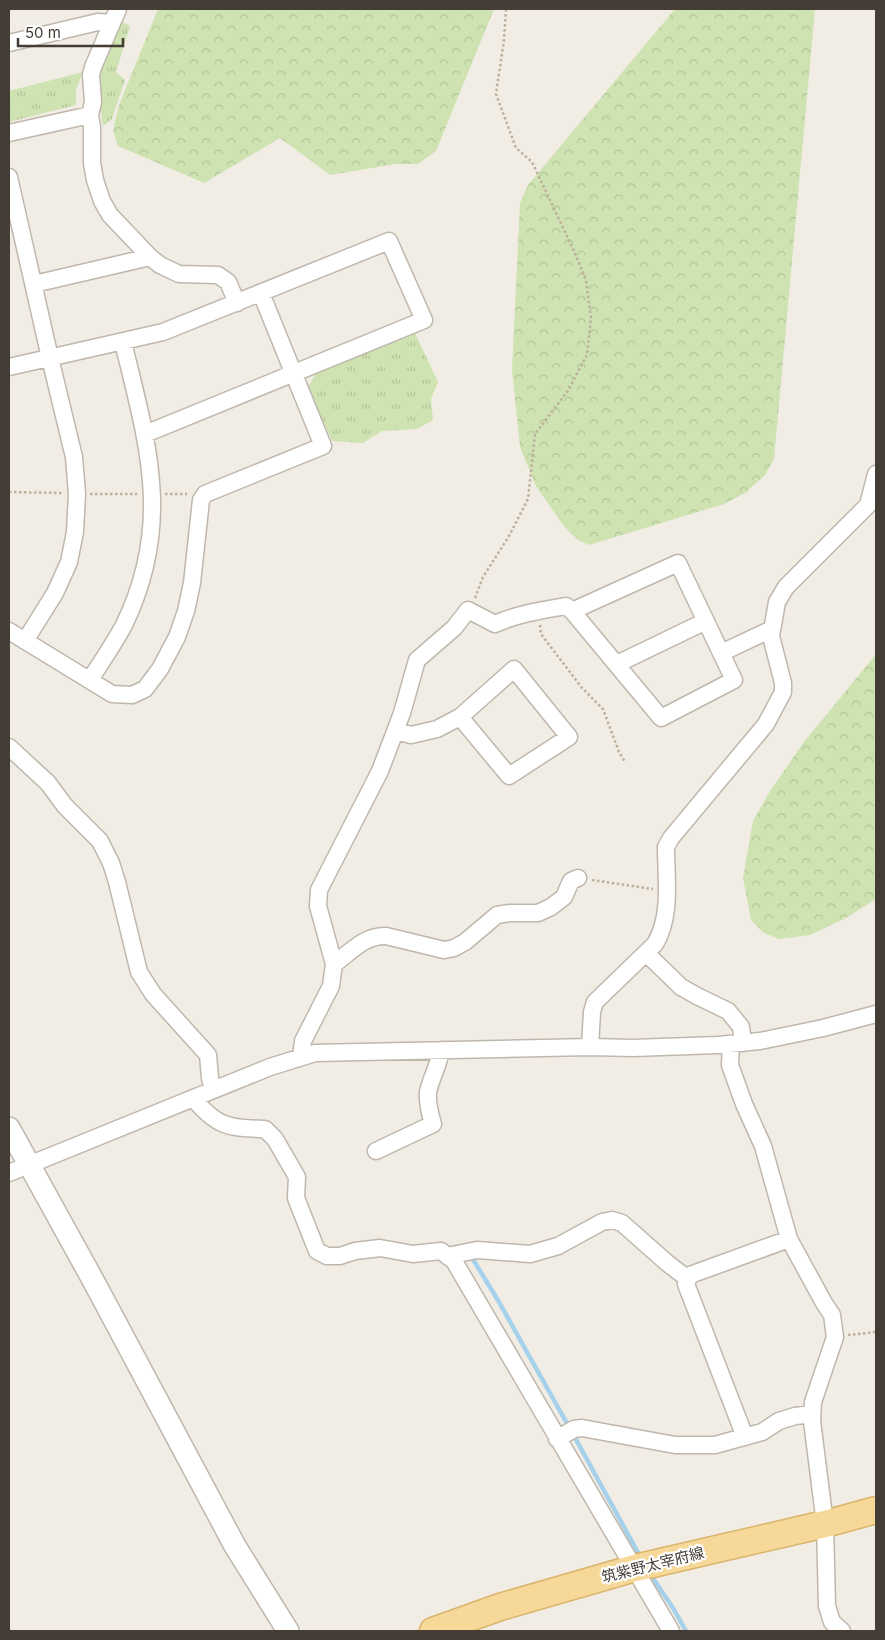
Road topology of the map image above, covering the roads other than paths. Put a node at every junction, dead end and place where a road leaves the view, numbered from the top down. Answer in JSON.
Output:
{"nodes":[{"id":1,"x":115,"y":16,"type":"edge"},
{"id":2,"x":9,"y":43,"type":"edge"},
{"id":3,"x":90,"y":115,"type":"junction"},
{"id":4,"x":9,"y":133,"type":"edge"},
{"id":5,"x":9,"y":177,"type":"edge"},
{"id":6,"x":150,"y":256,"type":"junction"},
{"id":7,"x":34,"y":284,"type":"junction"},
{"id":8,"x":261,"y":293,"type":"junction"},
{"id":9,"x":237,"y":303,"type":"junction"},
{"id":10,"x":123,"y":342,"type":"junction"},
{"id":11,"x":50,"y":358,"type":"junction"},
{"id":12,"x":9,"y":368,"type":"edge"},
{"id":13,"x":293,"y":373,"type":"junction"},
{"id":14,"x":145,"y":434,"type":"junction"},
{"id":15,"x":876,"y":474,"type":"edge"},
{"id":16,"x":572,"y":610,"type":"junction"},
{"id":17,"x":706,"y":621,"type":"junction"},
{"id":18,"x":772,"y":629,"type":"junction"},
{"id":19,"x":9,"y":632,"type":"edge"},
{"id":20,"x":25,"y":641,"type":"junction"},
{"id":21,"x":721,"y":653,"type":"junction"},
{"id":22,"x":617,"y":664,"type":"junction"},
{"id":23,"x":90,"y":680,"type":"junction"},
{"id":24,"x":460,"y":716,"type":"junction"},
{"id":25,"x":396,"y":731,"type":"junction"},
{"id":26,"x":9,"y":747,"type":"edge"},
{"id":27,"x":578,"y":878,"type":"road end"},
{"id":28,"x":646,"y":953,"type":"junction"},
{"id":29,"x":334,"y":964,"type":"junction"},
{"id":30,"x":876,"y":1014,"type":"edge"},
{"id":31,"x":737,"y":1044,"type":"junction"},
{"id":32,"x":590,"y":1047,"type":"junction"},
{"id":33,"x":441,"y":1050,"type":"junction"},
{"id":34,"x":301,"y":1057,"type":"junction"},
{"id":35,"x":213,"y":1090,"type":"junction"},
{"id":36,"x":193,"y":1098,"type":"junction"},
{"id":37,"x":9,"y":1128,"type":"edge"},
{"id":38,"x":376,"y":1152,"type":"dead end"},
{"id":39,"x":28,"y":1165,"type":"junction"},
{"id":40,"x":9,"y":1173,"type":"edge"},
{"id":41,"x":789,"y":1239,"type":"junction"},
{"id":42,"x":447,"y":1256,"type":"junction"},
{"id":43,"x":688,"y":1279,"type":"junction"},
{"id":44,"x":812,"y":1414,"type":"junction"},
{"id":45,"x":745,"y":1436,"type":"junction"},
{"id":46,"x":557,"y":1439,"type":"junction"},
{"id":47,"x":876,"y":1510,"type":"edge"},
{"id":48,"x":825,"y":1524,"type":"junction"},
{"id":49,"x":635,"y":1568,"type":"junction"},
{"id":50,"x":288,"y":1631,"type":"edge"},
{"id":51,"x":433,"y":1631,"type":"edge"},
{"id":52,"x":671,"y":1631,"type":"edge"},
{"id":53,"x":842,"y":1631,"type":"edge"}],
"edges":[{"from":1,"to":2,"type":"street"},
{"from":1,"to":3,"type":"street"},
{"from":3,"to":4,"type":"street"},
{"from":3,"to":6,"type":"street"},
{"from":5,"to":7,"type":"street"},
{"from":6,"to":7,"type":"street"},
{"from":6,"to":9,"type":"street"},
{"from":7,"to":11,"type":"street"},
{"from":8,"to":9,"type":"street"},
{"from":8,"to":13,"type":"street"},
{"from":8,"to":13,"type":"street"},
{"from":9,"to":10,"type":"street"},
{"from":10,"to":11,"type":"street"},
{"from":10,"to":14,"type":"street"},
{"from":11,"to":12,"type":"street"},
{"from":11,"to":20,"type":"street"},
{"from":13,"to":14,"type":"street"},
{"from":13,"to":23,"type":"street"},
{"from":14,"to":23,"type":"street"},
{"from":15,"to":18,"type":"street"},
{"from":16,"to":17,"type":"street"},
{"from":16,"to":22,"type":"street"},
{"from":16,"to":25,"type":"street"},
{"from":17,"to":21,"type":"street"},
{"from":17,"to":22,"type":"street"},
{"from":18,"to":21,"type":"street"},
{"from":18,"to":28,"type":"street"},
{"from":19,"to":20,"type":"street"},
{"from":20,"to":23,"type":"street"},
{"from":21,"to":22,"type":"street"},
{"from":24,"to":24,"type":"street"},
{"from":24,"to":25,"type":"street"},
{"from":25,"to":29,"type":"street"},
{"from":26,"to":35,"type":"street"},
{"from":27,"to":29,"type":"street"},
{"from":28,"to":31,"type":"street"},
{"from":28,"to":32,"type":"street"},
{"from":29,"to":34,"type":"street"},
{"from":30,"to":31,"type":"street"},
{"from":31,"to":32,"type":"street"},
{"from":31,"to":41,"type":"street"},
{"from":32,"to":33,"type":"street"},
{"from":33,"to":34,"type":"street"},
{"from":33,"to":38,"type":"street"},
{"from":34,"to":35,"type":"street"},
{"from":35,"to":36,"type":"street"},
{"from":36,"to":39,"type":"street"},
{"from":36,"to":42,"type":"street"},
{"from":37,"to":39,"type":"street"},
{"from":39,"to":40,"type":"street"},
{"from":39,"to":50,"type":"street"},
{"from":41,"to":43,"type":"street"},
{"from":41,"to":44,"type":"street"},
{"from":42,"to":43,"type":"street"},
{"from":42,"to":46,"type":"street"},
{"from":43,"to":45,"type":"street"},
{"from":44,"to":45,"type":"street"},
{"from":44,"to":48,"type":"street"},
{"from":45,"to":46,"type":"street"},
{"from":46,"to":49,"type":"street"},
{"from":47,"to":48,"type":"main road","name":"筑紫野太宰府線"},
{"from":48,"to":49,"type":"main road","name":"筑紫野太宰府線"},
{"from":48,"to":53,"type":"street"},
{"from":49,"to":51,"type":"main road","name":"筑紫野太宰府線"},
{"from":49,"to":52,"type":"street"}]}
